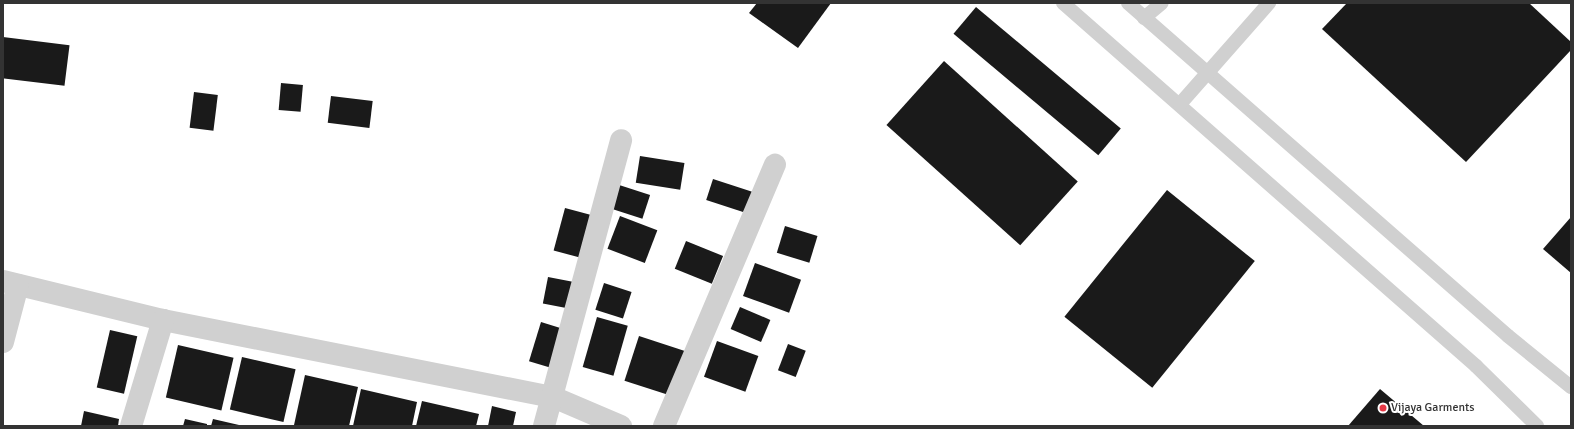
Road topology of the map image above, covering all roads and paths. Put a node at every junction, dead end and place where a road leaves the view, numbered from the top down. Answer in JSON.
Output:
{"nodes":[{"id":1,"x":1063,"y":3,"type":"edge"},
{"id":2,"x":1128,"y":3,"type":"edge"},
{"id":3,"x":1162,"y":3,"type":"edge"},
{"id":4,"x":1269,"y":3,"type":"edge"},
{"id":5,"x":1144,"y":18,"type":"junction"},
{"id":6,"x":1209,"y":72,"type":"junction"},
{"id":7,"x":1180,"y":104,"type":"junction"},
{"id":8,"x":621,"y":140,"type":"dead end"},
{"id":9,"x":775,"y":166,"type":"dead end"},
{"id":10,"x":11,"y":283,"type":"edge"},
{"id":11,"x":163,"y":320,"type":"junction"},
{"id":12,"x":3,"y":342,"type":"edge"},
{"id":13,"x":1571,"y":388,"type":"edge"},
{"id":14,"x":553,"y":397,"type":"junction"},
{"id":15,"x":131,"y":426,"type":"edge"},
{"id":16,"x":544,"y":426,"type":"edge"},
{"id":17,"x":621,"y":426,"type":"edge"},
{"id":18,"x":664,"y":426,"type":"edge"},
{"id":19,"x":1537,"y":426,"type":"edge"}],
"edges":[{"from":1,"to":7,"type":"lane"},
{"from":2,"to":5,"type":"lane"},
{"from":3,"to":5,"type":"lane"},
{"from":4,"to":6,"type":"lane"},
{"from":5,"to":6,"type":"lane"},
{"from":6,"to":7,"type":"lane"},
{"from":6,"to":13,"type":"lane"},
{"from":7,"to":19,"type":"lane"},
{"from":8,"to":14,"type":"street"},
{"from":9,"to":18,"type":"street"},
{"from":10,"to":11,"type":"street"},
{"from":10,"to":12,"type":"street"},
{"from":11,"to":14,"type":"street"},
{"from":11,"to":15,"type":"street"},
{"from":14,"to":16,"type":"street"},
{"from":14,"to":17,"type":"street"}]}
